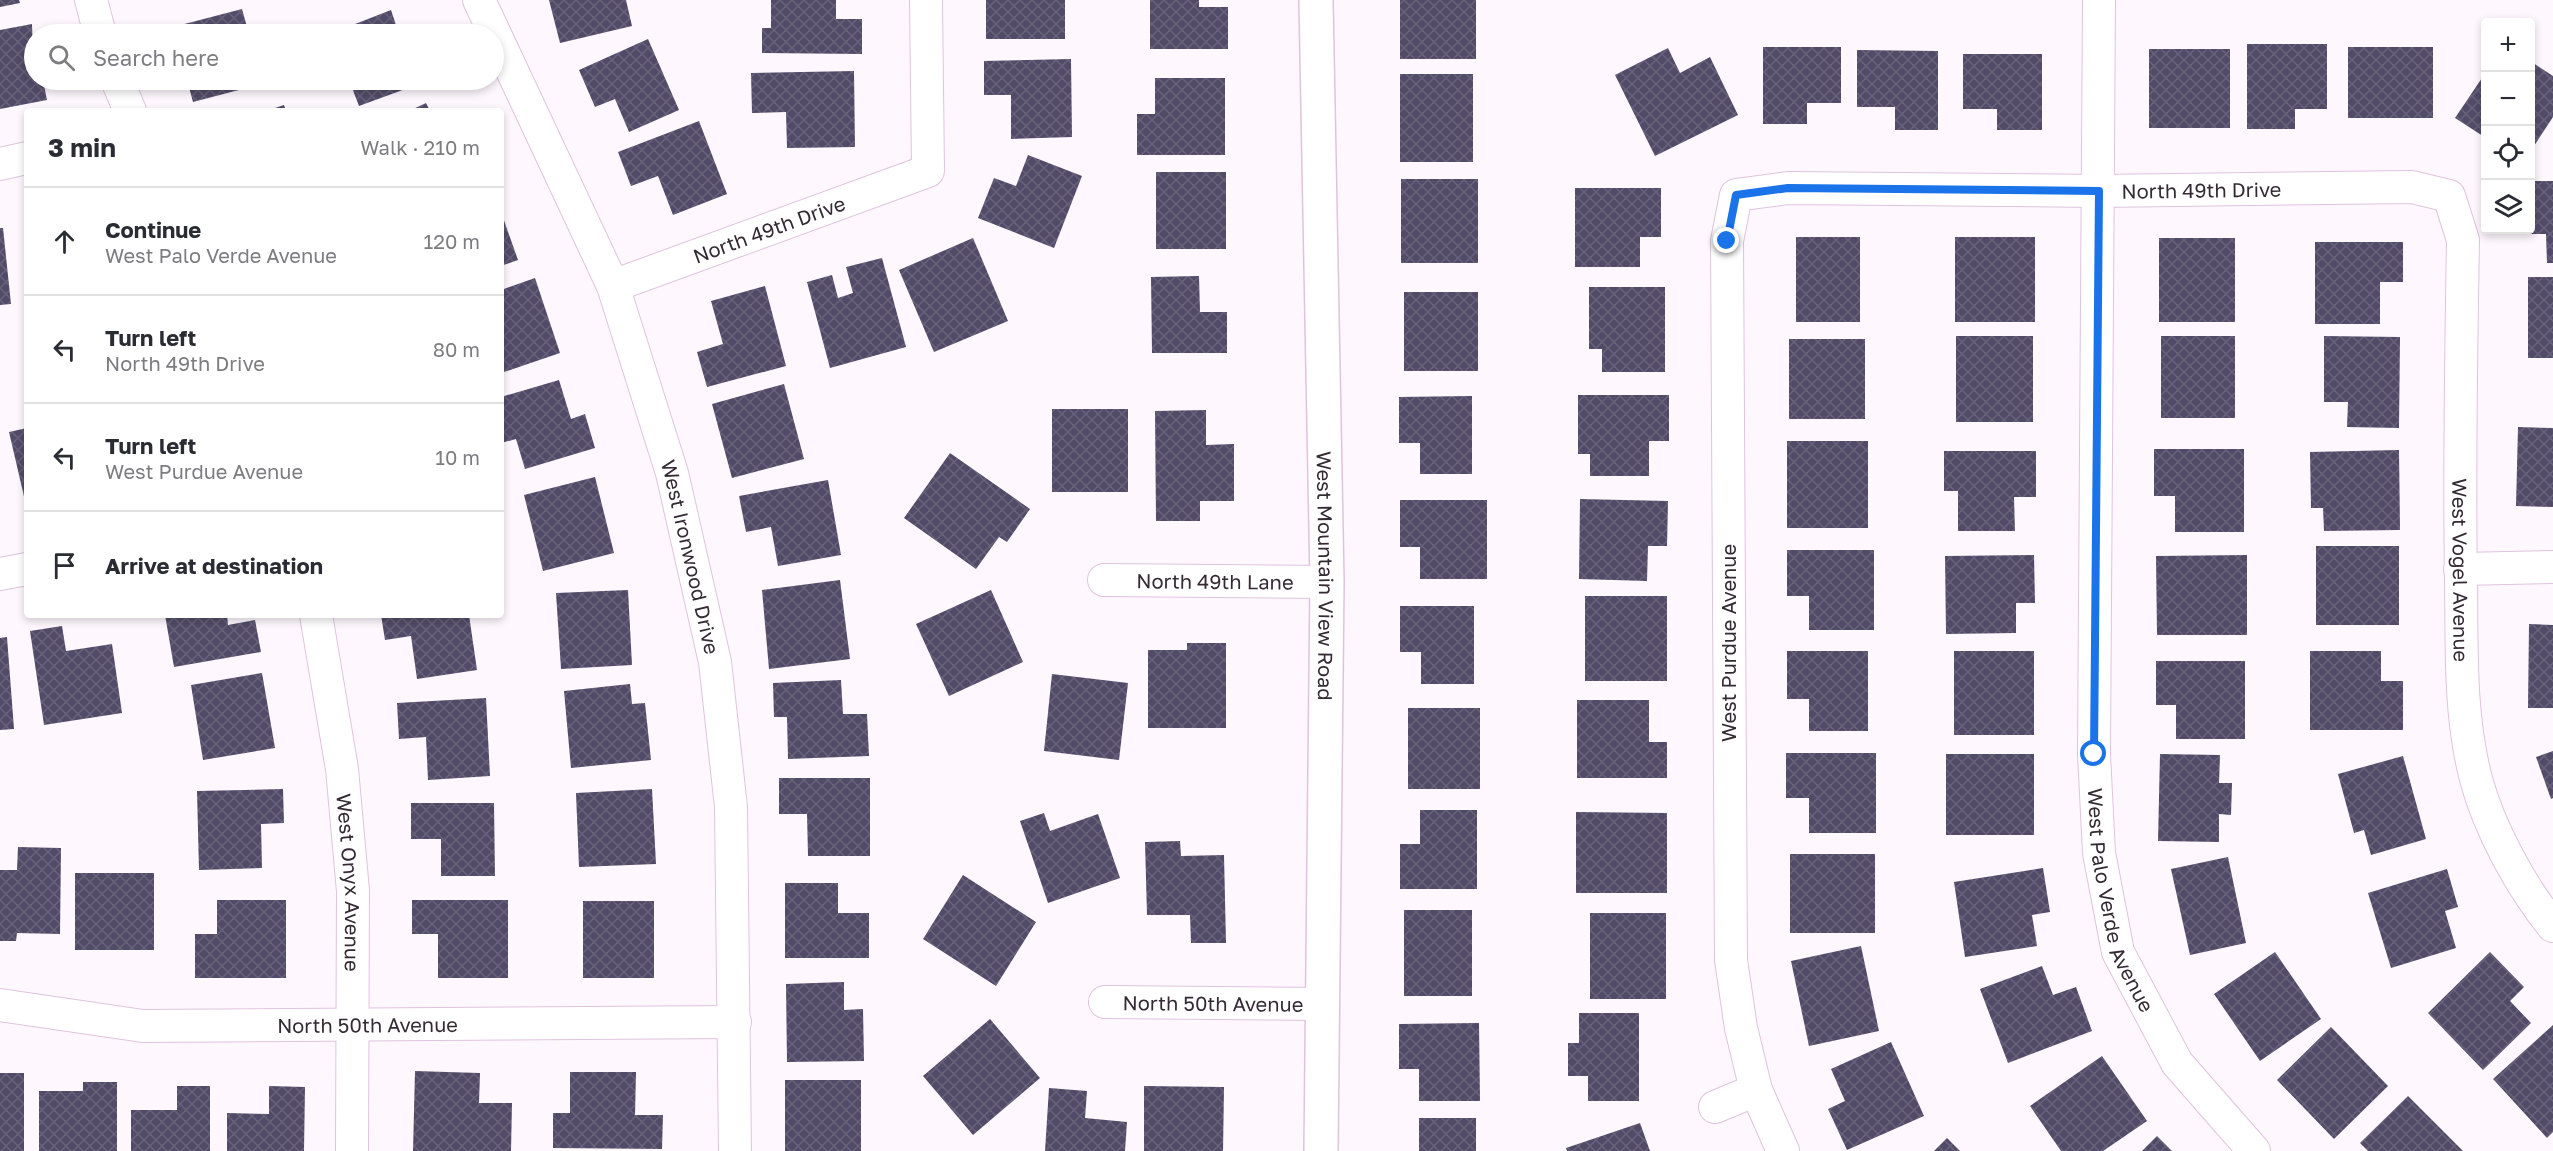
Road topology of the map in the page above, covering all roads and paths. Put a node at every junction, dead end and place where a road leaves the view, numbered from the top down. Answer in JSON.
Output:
{"nodes":[{"id":1,"x":91,"y":0,"type":"edge"},
{"id":2,"x":479,"y":0,"type":"edge"},
{"id":3,"x":926,"y":0,"type":"edge"},
{"id":4,"x":1316,"y":0,"type":"edge"},
{"id":5,"x":2099,"y":0,"type":"edge"},
{"id":6,"x":97,"y":24,"type":"edge"},
{"id":7,"x":490,"y":24,"type":"edge"},
{"id":8,"x":504,"y":53,"type":"edge"},
{"id":9,"x":121,"y":90,"type":"edge"},
{"id":10,"x":129,"y":108,"type":"edge"},
{"id":11,"x":24,"y":159,"type":"edge"},
{"id":12,"x":0,"y":164,"type":"edge"},
{"id":13,"x":2099,"y":191,"type":"junction"},
{"id":14,"x":1736,"y":195,"type":"joint"},
{"id":15,"x":2449,"y":196,"type":"joint"},
{"id":16,"x":613,"y":286,"type":"junction"},
{"id":17,"x":2553,"y":567,"type":"edge"},
{"id":18,"x":2460,"y":569,"type":"junction"},
{"id":19,"x":24,"y":570,"type":"edge"},
{"id":20,"x":0,"y":574,"type":"edge"},
{"id":21,"x":1104,"y":580,"type":"dead end"},
{"id":22,"x":1327,"y":582,"type":"junction"},
{"id":23,"x":317,"y":618,"type":"edge"},
{"id":24,"x":2553,"y":926,"type":"edge"},
{"id":25,"x":1105,"y":1002,"type":"dead end"},
{"id":26,"x":1322,"y":1004,"type":"junction"},
{"id":27,"x":0,"y":1005,"type":"edge"},
{"id":28,"x":735,"y":1022,"type":"junction"},
{"id":29,"x":352,"y":1025,"type":"junction"},
{"id":30,"x":1756,"y":1090,"type":"junction"},
{"id":31,"x":1715,"y":1107,"type":"dead end"},
{"id":32,"x":352,"y":1151,"type":"edge"},
{"id":33,"x":735,"y":1151,"type":"edge"},
{"id":34,"x":1321,"y":1151,"type":"edge"},
{"id":35,"x":1783,"y":1151,"type":"edge"},
{"id":36,"x":2254,"y":1151,"type":"edge"}],
"edges":[{"from":1,"to":6,"type":"street"},
{"from":2,"to":7,"type":"street","name":"West Ironwood Drive"},
{"from":3,"to":16,"type":"street","name":"North 49th Drive"},
{"from":4,"to":22,"type":"street","name":"West Mountain View Road"},
{"from":5,"to":13,"type":"street","name":"West Palo Verde Avenue"},
{"from":8,"to":16,"type":"street","name":"West Ironwood Drive"},
{"from":9,"to":10,"type":"street"},
{"from":11,"to":12,"type":"street"},
{"from":13,"to":14,"type":"street","name":"North 49th Drive"},
{"from":13,"to":15,"type":"street","name":"North 49th Drive"},
{"from":13,"to":36,"type":"street","name":"West Palo Verde Avenue"},
{"from":14,"to":30,"type":"street","name":"West Purdue Avenue"},
{"from":15,"to":18,"type":"street","name":"West Vogel Avenue"},
{"from":16,"to":28,"type":"street","name":"West Ironwood Drive"},
{"from":17,"to":18,"type":"street"},
{"from":18,"to":24,"type":"street","name":"West Vogel Avenue"},
{"from":19,"to":20,"type":"street"},
{"from":21,"to":22,"type":"street","name":"North 49th Lane"},
{"from":22,"to":26,"type":"street","name":"West Mountain View Road"},
{"from":23,"to":29,"type":"street","name":"West Onyx Avenue"},
{"from":25,"to":26,"type":"street","name":"North 50th Avenue"},
{"from":26,"to":34,"type":"street","name":"West Mountain View Road"},
{"from":27,"to":29,"type":"street","name":"North 50th Avenue"},
{"from":28,"to":29,"type":"street","name":"North 50th Avenue"},
{"from":28,"to":33,"type":"street","name":"West Ironwood Drive"},
{"from":29,"to":32,"type":"street","name":"West Onyx Avenue"},
{"from":30,"to":31,"type":"street"},
{"from":30,"to":35,"type":"street","name":"West Purdue Avenue"}]}
